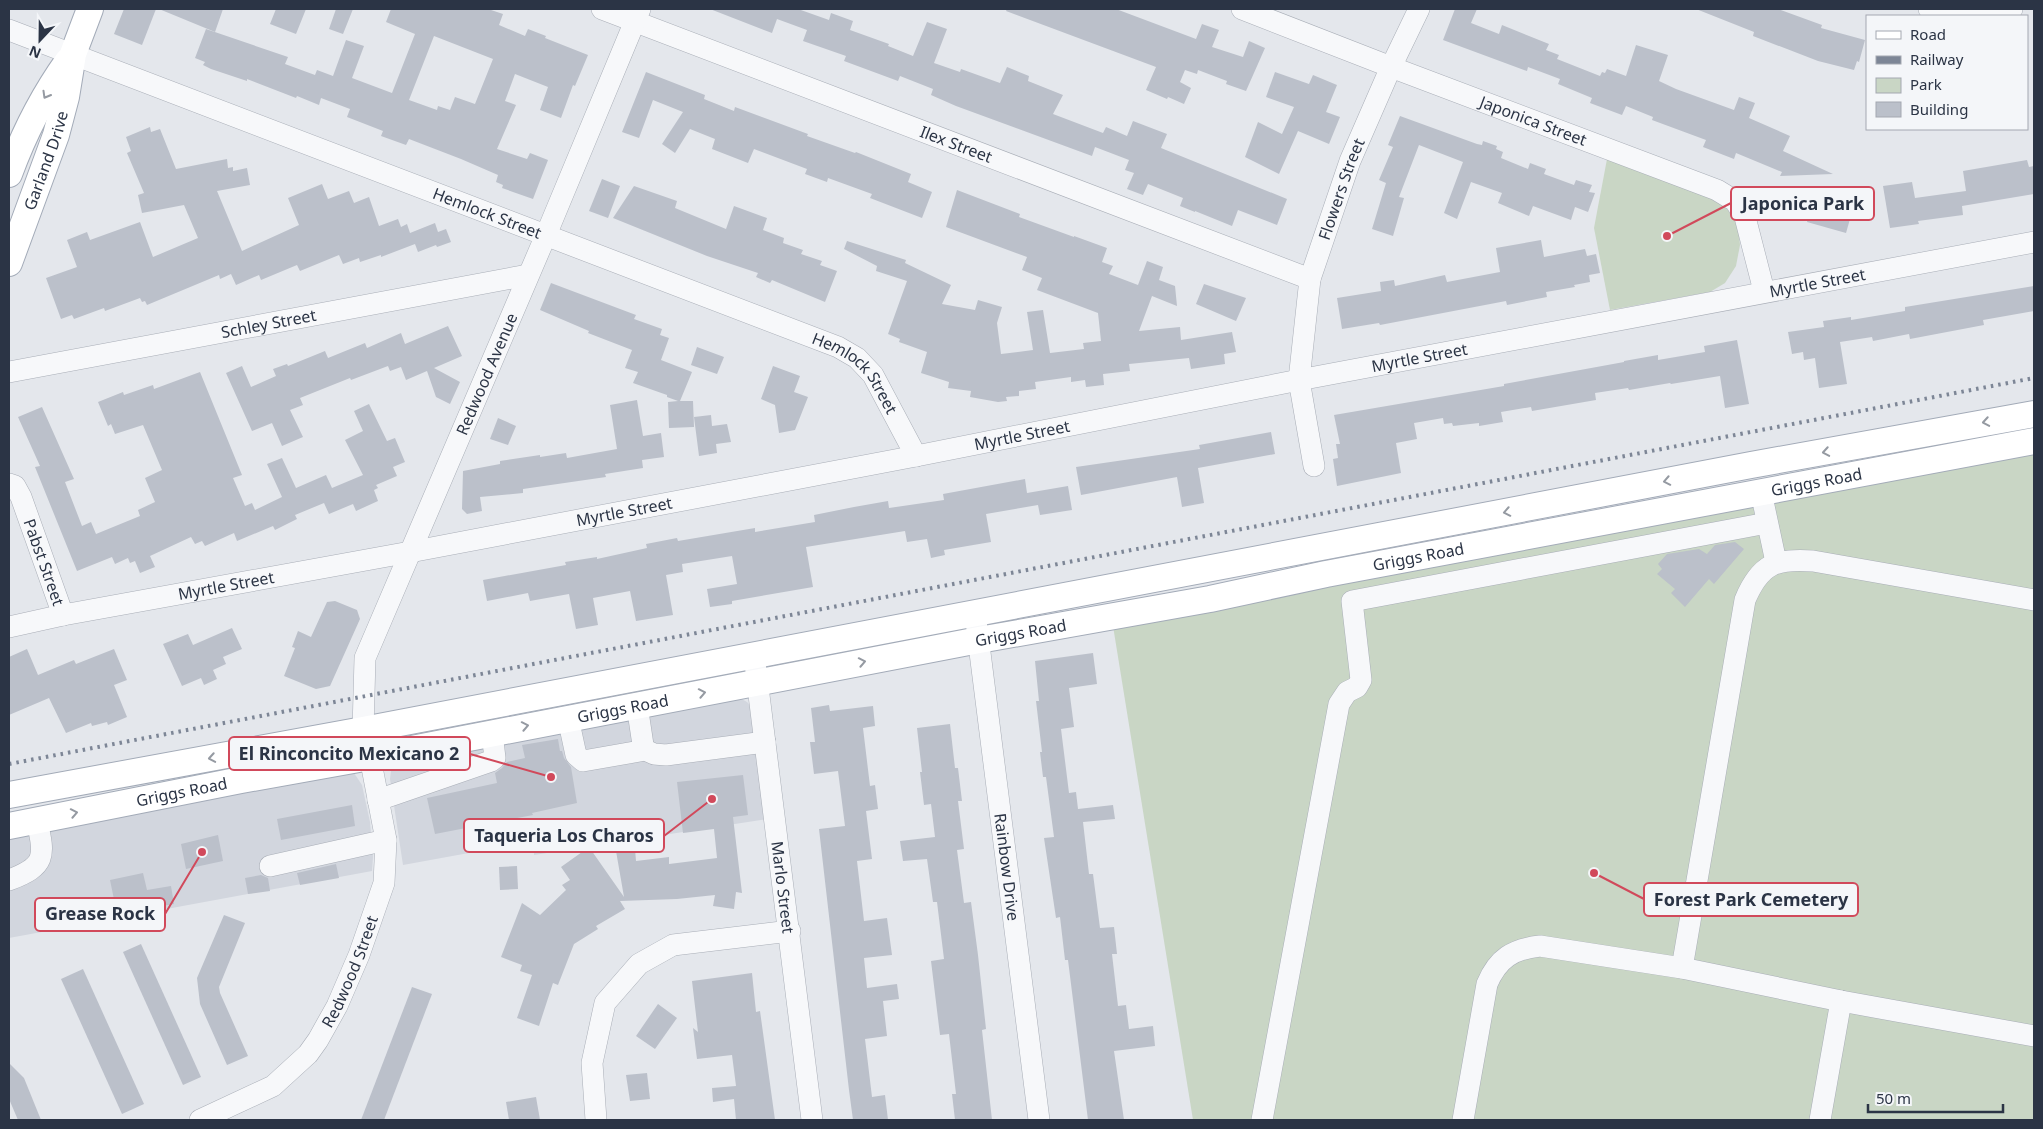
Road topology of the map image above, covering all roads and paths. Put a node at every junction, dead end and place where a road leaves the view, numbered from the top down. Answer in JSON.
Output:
{"nodes":[{"id":1,"x":90,"y":9,"type":"edge"},
{"id":2,"x":602,"y":9,"type":"edge"},
{"id":3,"x":1242,"y":9,"type":"edge"},
{"id":4,"x":1419,"y":9,"type":"edge"},
{"id":5,"x":1930,"y":9,"type":"edge"},
{"id":6,"x":2012,"y":9,"type":"edge"},
{"id":7,"x":637,"y":15,"type":"edge"},
{"id":8,"x":9,"y":30,"type":"edge"},
{"id":9,"x":73,"y":54,"type":"junction"},
{"id":10,"x":1391,"y":67,"type":"junction"},
{"id":11,"x":15,"y":135,"type":"edge"},
{"id":12,"x":9,"y":174,"type":"edge"},
{"id":13,"x":546,"y":235,"type":"junction"},
{"id":14,"x":2034,"y":242,"type":"edge"},
{"id":15,"x":9,"y":263,"type":"edge"},
{"id":16,"x":528,"y":275,"type":"junction"},
{"id":17,"x":1310,"y":279,"type":"junction"},
{"id":18,"x":1764,"y":292,"type":"junction"},
{"id":19,"x":9,"y":372,"type":"edge"},
{"id":20,"x":1299,"y":380,"type":"junction"},
{"id":21,"x":2034,"y":414,"type":"edge"},
{"id":22,"x":2034,"y":441,"type":"edge"},
{"id":23,"x":916,"y":456,"type":"junction"},
{"id":24,"x":1314,"y":466,"type":"dead end"},
{"id":25,"x":9,"y":484,"type":"edge"},
{"id":26,"x":1761,"y":492,"type":"junction"},
{"id":27,"x":1767,"y":523,"type":"junction"},
{"id":28,"x":1321,"y":547,"type":"junction"},
{"id":29,"x":410,"y":552,"type":"junction"},
{"id":30,"x":1776,"y":562,"type":"junction"},
{"id":31,"x":1326,"y":574,"type":"junction"},
{"id":32,"x":2034,"y":600,"type":"edge"},
{"id":33,"x":976,"y":613,"type":"junction"},
{"id":34,"x":64,"y":615,"type":"junction"},
{"id":35,"x":9,"y":627,"type":"edge"},
{"id":36,"x":979,"y":640,"type":"junction"},
{"id":37,"x":754,"y":655,"type":"junction"},
{"id":38,"x":758,"y":682,"type":"junction"},
{"id":39,"x":567,"y":690,"type":"junction"},
{"id":40,"x":637,"y":705,"type":"junction"},
{"id":41,"x":472,"y":708,"type":"junction"},
{"id":42,"x":568,"y":718,"type":"junction"},
{"id":43,"x":363,"y":730,"type":"junction"},
{"id":44,"x":492,"y":733,"type":"junction"},
{"id":45,"x":765,"y":742,"type":"junction"},
{"id":46,"x":438,"y":744,"type":"junction"},
{"id":47,"x":643,"y":749,"type":"junction"},
{"id":48,"x":370,"y":757,"type":"junction"},
{"id":49,"x":442,"y":778,"type":"junction"},
{"id":50,"x":241,"y":780,"type":"junction"},
{"id":51,"x":19,"y":793,"type":"edge"},
{"id":52,"x":378,"y":800,"type":"junction"},
{"id":53,"x":37,"y":821,"type":"junction"},
{"id":54,"x":9,"y":826,"type":"edge"},
{"id":55,"x":386,"y":840,"type":"junction"},
{"id":56,"x":270,"y":866,"type":"dead end"},
{"id":57,"x":9,"y":880,"type":"edge"},
{"id":58,"x":790,"y":931,"type":"junction"},
{"id":59,"x":1682,"y":968,"type":"junction"},
{"id":60,"x":1841,"y":1001,"type":"junction"},
{"id":61,"x":2034,"y":1036,"type":"edge"},
{"id":62,"x":200,"y":1120,"type":"edge"},
{"id":63,"x":596,"y":1120,"type":"edge"},
{"id":64,"x":812,"y":1120,"type":"edge"},
{"id":65,"x":1039,"y":1120,"type":"edge"},
{"id":66,"x":1262,"y":1120,"type":"edge"},
{"id":67,"x":1463,"y":1120,"type":"edge"},
{"id":68,"x":1820,"y":1120,"type":"edge"}],
"edges":[{"from":1,"to":9,"type":"main road","name":"Garland Drive"},
{"from":2,"to":7,"type":"street","name":"Ilex Street"},
{"from":3,"to":10,"type":"street","name":"Japonica Street"},
{"from":4,"to":10,"type":"street","name":"Flowers Street"},
{"from":5,"to":6,"type":"street"},
{"from":7,"to":13,"type":"street","name":"Redwood Avenue"},
{"from":7,"to":17,"type":"street","name":"Ilex Street"},
{"from":8,"to":9,"type":"street","name":"Hemlock Street"},
{"from":9,"to":11,"type":"main road","name":"Garland Drive","one_way":true},
{"from":9,"to":13,"type":"street","name":"Hemlock Street"},
{"from":9,"to":15,"type":"main road","name":"Garland Drive"},
{"from":10,"to":17,"type":"street","name":"Flowers Street"},
{"from":10,"to":18,"type":"street","name":"Japonica Street"},
{"from":11,"to":12,"type":"main road","name":"Garland Drive"},
{"from":13,"to":16,"type":"street","name":"Redwood Avenue"},
{"from":13,"to":23,"type":"street","name":"Hemlock Street"},
{"from":14,"to":18,"type":"street","name":"Myrtle Street"},
{"from":16,"to":19,"type":"street","name":"Schley Street"},
{"from":16,"to":29,"type":"street","name":"Redwood Avenue"},
{"from":17,"to":20,"type":"street","name":"Flowers Street"},
{"from":18,"to":20,"type":"street","name":"Myrtle Street"},
{"from":20,"to":23,"type":"street","name":"Myrtle Street"},
{"from":20,"to":24,"type":"street","name":"Flowers Street"},
{"from":21,"to":28,"type":"main road","name":"Griggs Road","one_way":true},
{"from":22,"to":26,"type":"main road","name":"Griggs Road"},
{"from":23,"to":29,"type":"street","name":"Myrtle Street"},
{"from":25,"to":34,"type":"street","name":"Pabst Street"},
{"from":26,"to":27,"type":"street"},
{"from":26,"to":31,"type":"main road","name":"Griggs Road"},
{"from":27,"to":30,"type":"street"},
{"from":27,"to":66,"type":"street"},
{"from":28,"to":31,"type":"main road"},
{"from":28,"to":33,"type":"main road","name":"Griggs Road"},
{"from":29,"to":34,"type":"street","name":"Myrtle Street"},
{"from":29,"to":43,"type":"street","name":"Redwood Avenue"},
{"from":30,"to":32,"type":"street"},
{"from":30,"to":59,"type":"street"},
{"from":31,"to":36,"type":"main road","name":"Griggs Road"},
{"from":33,"to":36,"type":"street","name":"Rainbow Drive"},
{"from":33,"to":37,"type":"main road","name":"Griggs Road"},
{"from":34,"to":35,"type":"street","name":"Myrtle Street"},
{"from":38,"to":36,"type":"main road","name":"Griggs Road","one_way":true},
{"from":36,"to":65,"type":"street","name":"Rainbow Drive"},
{"from":37,"to":38,"type":"street","name":"Marlo Street"},
{"from":37,"to":39,"type":"main road","name":"Griggs Road"},
{"from":40,"to":38,"type":"main road","name":"Griggs Road","one_way":true},
{"from":38,"to":45,"type":"street","name":"Marlo Street"},
{"from":39,"to":41,"type":"main road","name":"Griggs Road"},
{"from":39,"to":42,"type":"main road"},
{"from":40,"to":42,"type":"main road","name":"Griggs Road"},
{"from":40,"to":47,"type":"street"},
{"from":41,"to":43,"type":"main road","name":"Griggs Road"},
{"from":41,"to":48,"type":"main road"},
{"from":44,"to":42,"type":"main road","name":"Griggs Road","one_way":true},
{"from":42,"to":47,"type":"street"},
{"from":43,"to":50,"type":"main road"},
{"from":43,"to":51,"type":"main road","name":"Griggs Road","one_way":true},
{"from":44,"to":46,"type":"main road","name":"Griggs Road"},
{"from":44,"to":49,"type":"street"},
{"from":45,"to":47,"type":"street"},
{"from":45,"to":58,"type":"street","name":"Marlo Street"},
{"from":46,"to":48,"type":"main road","name":"Griggs Road"},
{"from":46,"to":49,"type":"street"},
{"from":48,"to":50,"type":"main road","name":"Griggs Road"},
{"from":48,"to":52,"type":"street","name":"Redwood Street"},
{"from":49,"to":52,"type":"street"},
{"from":53,"to":50,"type":"main road","name":"Griggs Road","one_way":true},
{"from":51,"to":53,"type":"main road"},
{"from":52,"to":55,"type":"street","name":"Redwood Street"},
{"from":53,"to":54,"type":"main road","name":"Griggs Road"},
{"from":53,"to":57,"type":"street"},
{"from":55,"to":56,"type":"street"},
{"from":55,"to":62,"type":"street","name":"Redwood Street"},
{"from":58,"to":63,"type":"street"},
{"from":58,"to":64,"type":"street","name":"Marlo Street"},
{"from":59,"to":60,"type":"street"},
{"from":59,"to":67,"type":"street"},
{"from":60,"to":61,"type":"street"},
{"from":60,"to":68,"type":"street"}]}
